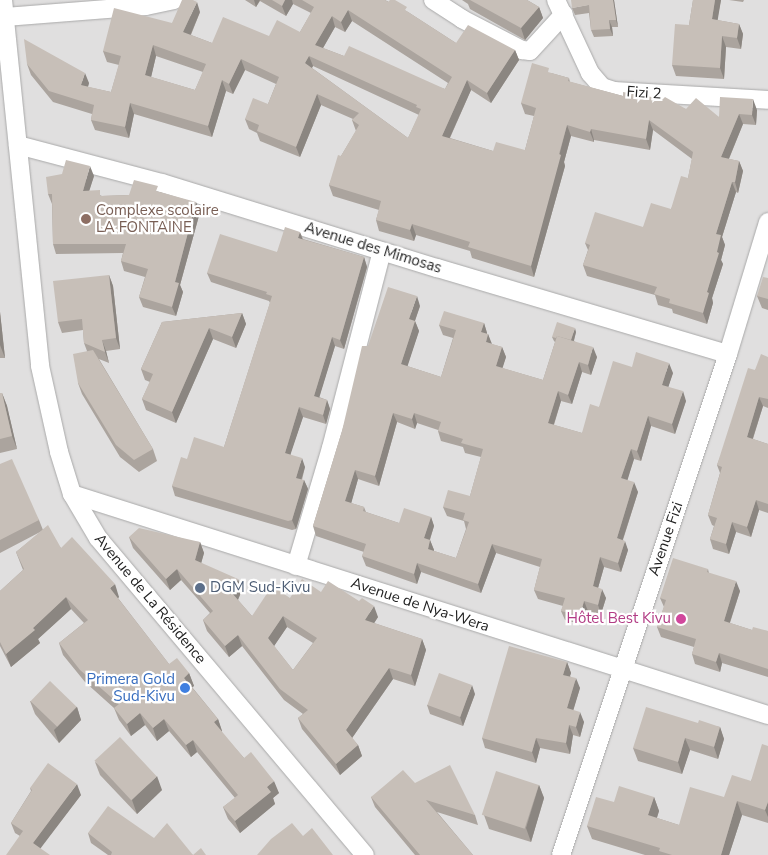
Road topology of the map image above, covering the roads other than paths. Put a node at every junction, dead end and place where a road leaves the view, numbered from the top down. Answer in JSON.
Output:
{"nodes":[{"id":1,"x":2,"y":0,"type":"edge"},
{"id":2,"x":174,"y":0,"type":"edge"},
{"id":3,"x":433,"y":0,"type":"edge"},
{"id":4,"x":560,"y":7,"type":"edge"},
{"id":5,"x":5,"y":18,"type":"junction"},
{"id":6,"x":768,"y":100,"type":"edge"},
{"id":7,"x":18,"y":145,"type":"junction"},
{"id":8,"x":768,"y":222,"type":"edge"},
{"id":9,"x":382,"y":251,"type":"junction"},
{"id":10,"x":728,"y":354,"type":"junction"},
{"id":11,"x":72,"y":494,"type":"junction"},
{"id":12,"x":296,"y":566,"type":"junction"},
{"id":13,"x":622,"y":670,"type":"junction"},
{"id":14,"x":768,"y":715,"type":"edge"},
{"id":15,"x":366,"y":855,"type":"edge"},
{"id":16,"x":561,"y":855,"type":"edge"}],
"edges":[{"from":1,"to":5,"type":"street","name":"Avenue de La Résidence"},
{"from":2,"to":5,"type":"street"},
{"from":3,"to":4,"type":"street","name":"Fizi 2"},
{"from":4,"to":6,"type":"street","name":"Fizi 2"},
{"from":5,"to":7,"type":"street","name":"Avenue de La Résidence"},
{"from":7,"to":9,"type":"street","name":"Avenue des Mimosas"},
{"from":7,"to":11,"type":"street","name":"Avenue de La Résidence"},
{"from":8,"to":10,"type":"street","name":"Avenue Fizi"},
{"from":9,"to":10,"type":"street","name":"Avenue des Mimosas"},
{"from":9,"to":12,"type":"street"},
{"from":10,"to":13,"type":"street","name":"Avenue Fizi"},
{"from":11,"to":12,"type":"street","name":"Avenue de Nya-Wera"},
{"from":11,"to":15,"type":"street","name":"Avenue de La Résidence"},
{"from":12,"to":13,"type":"street","name":"Avenue de Nya-Wera"},
{"from":13,"to":14,"type":"street","name":"Avenue de Nya-Wera"},
{"from":13,"to":16,"type":"street","name":"Avenue Fizi"}]}
